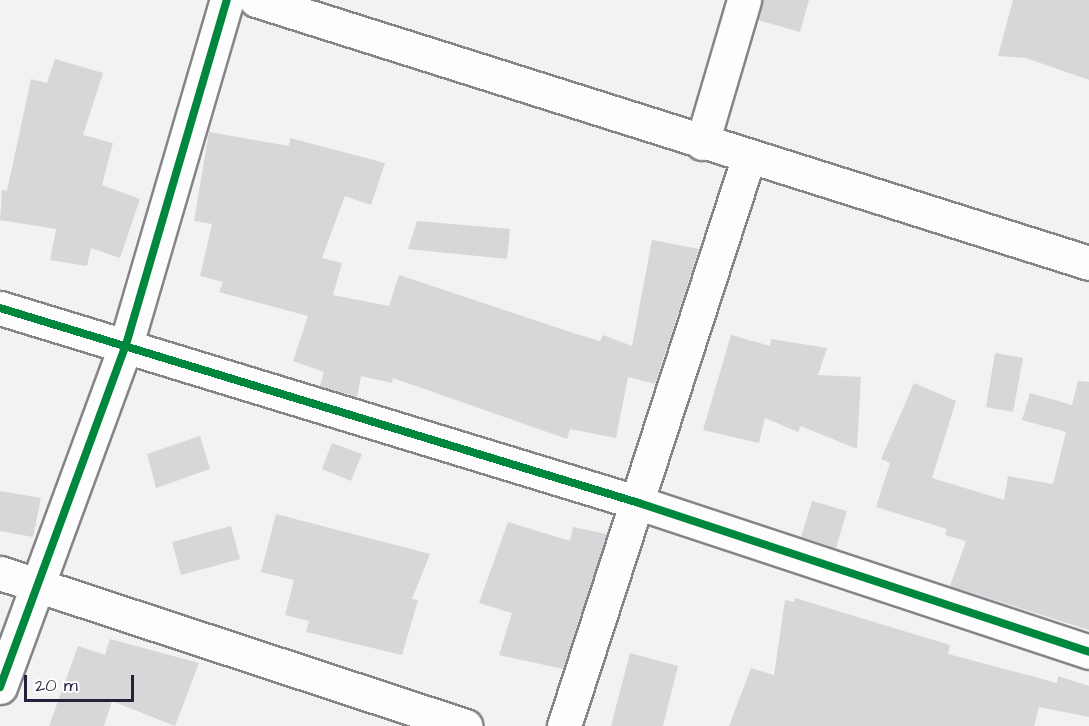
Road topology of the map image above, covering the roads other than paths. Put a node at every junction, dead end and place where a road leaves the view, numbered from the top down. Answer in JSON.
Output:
{"nodes":[{"id":1,"x":227,"y":0,"type":"edge"},
{"id":2,"x":256,"y":0,"type":"edge"},
{"id":3,"x":744,"y":0,"type":"edge"},
{"id":4,"x":702,"y":143,"type":"junction"},
{"id":5,"x":749,"y":156,"type":"junction"},
{"id":6,"x":1089,"y":263,"type":"edge"},
{"id":7,"x":0,"y":308,"type":"edge"},
{"id":8,"x":125,"y":348,"type":"junction"},
{"id":9,"x":639,"y":503,"type":"junction"},
{"id":10,"x":0,"y":573,"type":"edge"},
{"id":11,"x":38,"y":585,"type":"junction"},
{"id":12,"x":1089,"y":652,"type":"edge"},
{"id":13,"x":0,"y":687,"type":"edge"},
{"id":14,"x":465,"y":726,"type":"edge"},
{"id":15,"x":564,"y":726,"type":"edge"}],
"edges":[{"from":1,"to":8,"type":"street"},
{"from":2,"to":4,"type":"street"},
{"from":3,"to":4,"type":"street"},
{"from":4,"to":5,"type":"street"},
{"from":5,"to":6,"type":"street"},
{"from":5,"to":9,"type":"street"},
{"from":7,"to":8,"type":"street"},
{"from":8,"to":9,"type":"street"},
{"from":8,"to":11,"type":"street"},
{"from":9,"to":12,"type":"street"},
{"from":9,"to":15,"type":"street"},
{"from":10,"to":11,"type":"street"},
{"from":11,"to":13,"type":"street"},
{"from":11,"to":14,"type":"street"}]}
